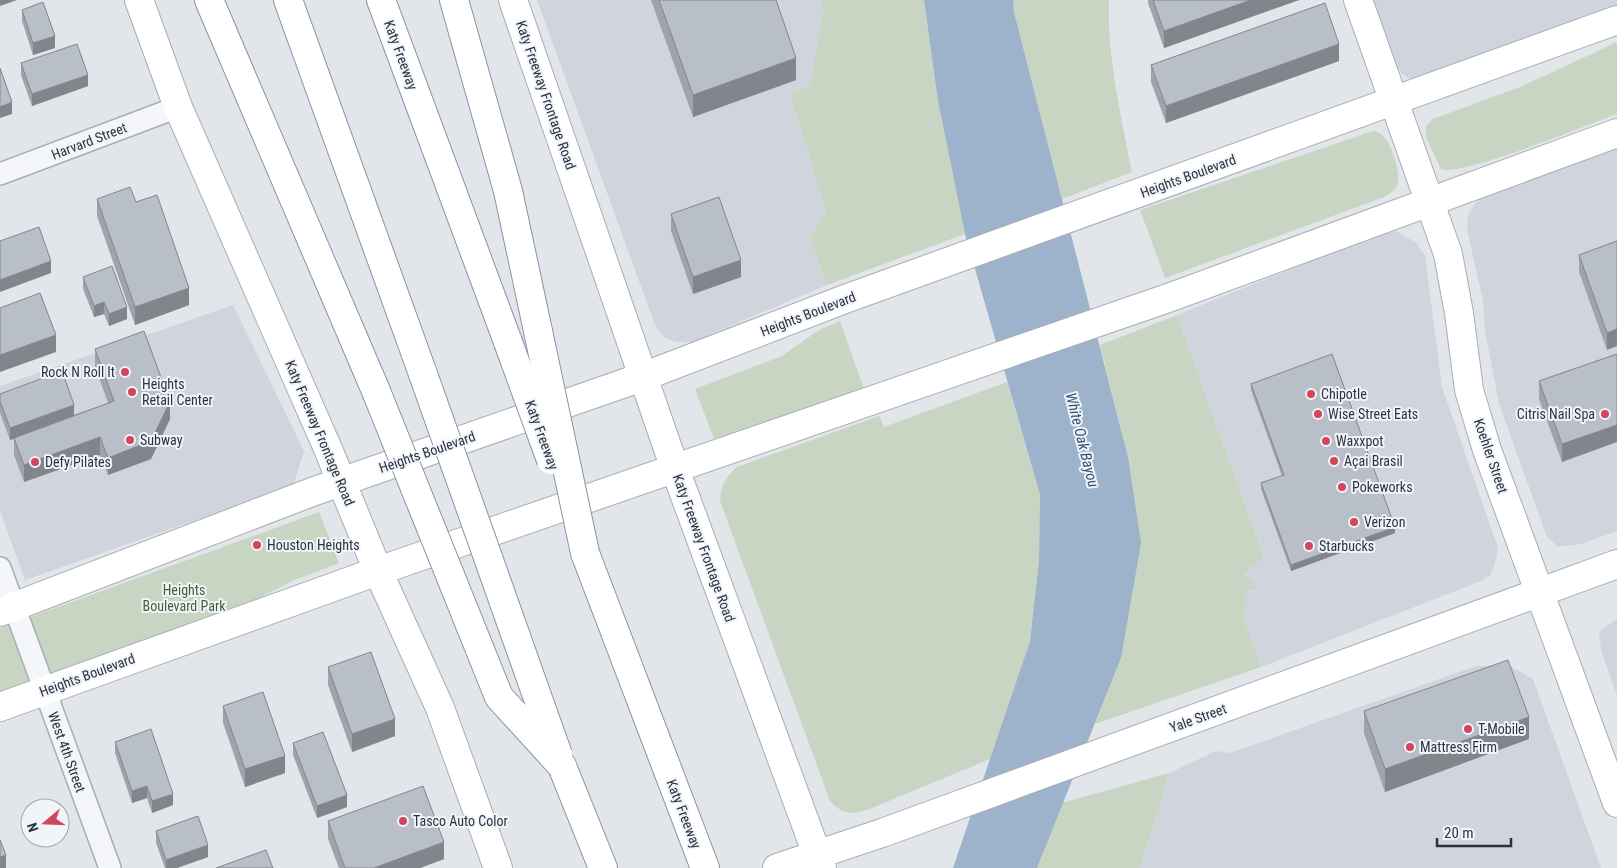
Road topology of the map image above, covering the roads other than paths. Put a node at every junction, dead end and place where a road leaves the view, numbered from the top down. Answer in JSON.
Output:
{"nodes":[{"id":1,"x":139,"y":0,"type":"edge"},
{"id":2,"x":210,"y":0,"type":"edge"},
{"id":3,"x":288,"y":0,"type":"edge"},
{"id":4,"x":381,"y":0,"type":"edge"},
{"id":5,"x":454,"y":0,"type":"edge"},
{"id":6,"x":513,"y":0,"type":"edge"},
{"id":7,"x":1358,"y":0,"type":"edge"},
{"id":8,"x":1617,"y":20,"type":"edge"},
{"id":9,"x":1395,"y":100,"type":"junction"},
{"id":10,"x":178,"y":107,"type":"junction"},
{"id":11,"x":1617,"y":134,"type":"edge"},
{"id":12,"x":0,"y":174,"type":"edge"},
{"id":13,"x":1430,"y":202,"type":"junction"},
{"id":14,"x":644,"y":376,"type":"junction"},
{"id":15,"x":675,"y":469,"type":"junction"},
{"id":16,"x":341,"y":482,"type":"junction"},
{"id":17,"x":586,"y":553,"type":"junction"},
{"id":18,"x":1617,"y":564,"type":"edge"},
{"id":19,"x":0,"y":568,"type":"edge"},
{"id":20,"x":378,"y":572,"type":"junction"},
{"id":21,"x":1540,"y":592,"type":"junction"},
{"id":22,"x":7,"y":610,"type":"edge"},
{"id":23,"x":45,"y":690,"type":"junction"},
{"id":24,"x":0,"y":707,"type":"edge"},
{"id":25,"x":562,"y":766,"type":"junction"},
{"id":26,"x":1617,"y":803,"type":"edge"},
{"id":27,"x":819,"y":861,"type":"edge"},
{"id":28,"x":110,"y":868,"type":"edge"},
{"id":29,"x":498,"y":868,"type":"edge"},
{"id":30,"x":603,"y":868,"type":"edge"},
{"id":31,"x":705,"y":868,"type":"edge"},
{"id":32,"x":777,"y":868,"type":"edge"}],
"edges":[{"from":1,"to":10,"type":"main road","name":"Katy Freeway Frontage Road"},
{"from":2,"to":25,"type":"main road","bridge":true},
{"from":3,"to":25,"type":"main road","bridge":true},
{"from":4,"to":17,"type":"main road","name":"Katy Freeway","bridge":true},
{"from":5,"to":17,"type":"main road","bridge":true},
{"from":6,"to":14,"type":"main road","name":"Katy Freeway Frontage Road"},
{"from":7,"to":9,"type":"main road","name":"Koehler Street"},
{"from":8,"to":9,"type":"main road","name":"Heights Boulevard"},
{"from":9,"to":13,"type":"main road","name":"Koehler Street"},
{"from":9,"to":14,"type":"main road","name":"Heights Boulevard"},
{"from":10,"to":12,"type":"street","name":"Harvard Street"},
{"from":10,"to":16,"type":"main road","name":"Katy Freeway Frontage Road"},
{"from":11,"to":13,"type":"main road","name":"Heights Boulevard"},
{"from":13,"to":15,"type":"main road","name":"Heights Boulevard"},
{"from":13,"to":21,"type":"main road","name":"Koehler Street"},
{"from":14,"to":15,"type":"main road","name":"Katy Freeway Frontage Road"},
{"from":14,"to":16,"type":"main road","name":"Heights Boulevard"},
{"from":15,"to":20,"type":"main road","name":"Heights Boulevard"},
{"from":15,"to":27,"type":"main road","name":"Katy Freeway Frontage Road"},
{"from":16,"to":20,"type":"main road","name":"Katy Freeway Frontage Road"},
{"from":16,"to":22,"type":"main road","name":"Heights Boulevard"},
{"from":17,"to":31,"type":"main road","name":"Katy Freeway"},
{"from":18,"to":21,"type":"main road","name":"Yale Street"},
{"from":19,"to":22,"type":"street","name":"West 4th Street"},
{"from":20,"to":23,"type":"main road","name":"Heights Boulevard"},
{"from":20,"to":29,"type":"main road","name":"Katy Freeway Frontage Road"},
{"from":21,"to":26,"type":"main road","name":"Koehler Street"},
{"from":21,"to":27,"type":"main road","name":"Yale Street"},
{"from":22,"to":23,"type":"street","name":"West 4th Street"},
{"from":23,"to":24,"type":"main road","name":"Heights Boulevard"},
{"from":23,"to":28,"type":"street","name":"West 4th Street"},
{"from":25,"to":30,"type":"main road"},
{"from":27,"to":32,"type":"main road","name":"Yale Street"}]}
